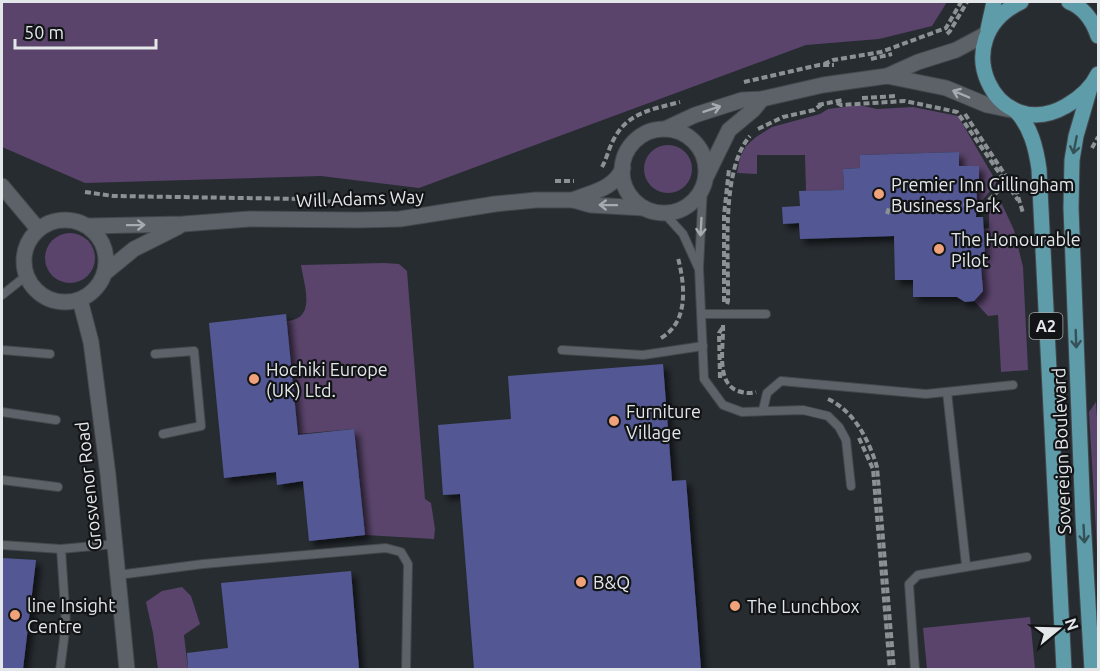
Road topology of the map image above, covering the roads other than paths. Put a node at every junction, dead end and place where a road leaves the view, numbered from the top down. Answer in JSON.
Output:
{"nodes":[{"id":1,"x":994,"y":2,"type":"edge"},
{"id":2,"x":1021,"y":2,"type":"edge"},
{"id":3,"x":1069,"y":2,"type":"edge"},
{"id":4,"x":1091,"y":12,"type":"edge"},
{"id":5,"x":987,"y":33,"type":"junction"},
{"id":6,"x":1098,"y":36,"type":"edge"},
{"id":7,"x":1098,"y":74,"type":"edge"},
{"id":8,"x":887,"y":76,"type":"junction"},
{"id":9,"x":1090,"y":88,"type":"junction"},
{"id":10,"x":762,"y":99,"type":"junction"},
{"id":11,"x":1016,"y":111,"type":"junction"},
{"id":12,"x":665,"y":129,"type":"junction"},
{"id":13,"x":622,"y":168,"type":"junction"},
{"id":14,"x":704,"y":183,"type":"junction"},
{"id":15,"x":2,"y":186,"type":"edge"},
{"id":16,"x":573,"y":200,"type":"junction"},
{"id":17,"x":644,"y":207,"type":"junction"},
{"id":18,"x":664,"y":213,"type":"junction"},
{"id":19,"x":183,"y":224,"type":"junction"},
{"id":20,"x":89,"y":226,"type":"junction"},
{"id":21,"x":38,"y":229,"type":"junction"},
{"id":22,"x":699,"y":268,"type":"junction"},
{"id":23,"x":106,"y":272,"type":"junction"},
{"id":24,"x":26,"y":276,"type":"junction"},
{"id":25,"x":2,"y":295,"type":"edge"},
{"id":26,"x":80,"y":300,"type":"junction"},
{"id":27,"x":702,"y":314,"type":"junction"},
{"id":28,"x":766,"y":314,"type":"dead end"},
{"id":29,"x":703,"y":346,"type":"junction"},
{"id":30,"x":2,"y":350,"type":"edge"},
{"id":31,"x":562,"y":350,"type":"dead end"},
{"id":32,"x":50,"y":354,"type":"dead end"},
{"id":33,"x":155,"y":354,"type":"dead end"},
{"id":34,"x":1013,"y":385,"type":"dead end"},
{"id":35,"x":947,"y":392,"type":"junction"},
{"id":36,"x":763,"y":410,"type":"junction"},
{"id":37,"x":2,"y":412,"type":"edge"},
{"id":38,"x":56,"y":420,"type":"dead end"},
{"id":39,"x":164,"y":435,"type":"dead end"},
{"id":40,"x":2,"y":480,"type":"edge"},
{"id":41,"x":850,"y":486,"type":"dead end"},
{"id":42,"x":58,"y":487,"type":"dead end"},
{"id":43,"x":115,"y":544,"type":"junction"},
{"id":44,"x":2,"y":545,"type":"edge"},
{"id":45,"x":60,"y":549,"type":"junction"},
{"id":46,"x":1027,"y":557,"type":"dead end"},
{"id":47,"x":966,"y":565,"type":"junction"},
{"id":48,"x":118,"y":575,"type":"junction"},
{"id":49,"x":60,"y":669,"type":"edge"},
{"id":50,"x":127,"y":669,"type":"edge"},
{"id":51,"x":406,"y":669,"type":"edge"},
{"id":52,"x":915,"y":669,"type":"edge"},
{"id":53,"x":1064,"y":669,"type":"edge"},
{"id":54,"x":1092,"y":669,"type":"edge"}],
"edges":[{"from":1,"to":5,"type":"main road"},
{"from":2,"to":5,"type":"main road"},
{"from":3,"to":4,"type":"main road"},
{"from":4,"to":6,"type":"main road"},
{"from":5,"to":8,"type":"street"},
{"from":5,"to":11,"type":"main road","name":"Sovereign Boulevard"},
{"from":7,"to":9,"type":"main road"},
{"from":8,"to":10,"type":"street"},
{"from":11,"to":8,"type":"street","one_way":true},
{"from":9,"to":11,"type":"main road"},
{"from":9,"to":54,"type":"main road","name":"Sovereign Boulevard","number":"A2","one_way":true},
{"from":12,"to":10,"type":"street","one_way":true},
{"from":10,"to":14,"type":"street"},
{"from":11,"to":53,"type":"main road","name":"Sovereign Boulevard","number":"A2"},
{"from":12,"to":13,"type":"street"},
{"from":12,"to":14,"type":"street"},
{"from":13,"to":16,"type":"street","name":"Will Adams Way"},
{"from":13,"to":17,"type":"street"},
{"from":14,"to":18,"type":"street"},
{"from":14,"to":22,"type":"lane","one_way":true},
{"from":15,"to":21,"type":"street"},
{"from":17,"to":16,"type":"street","name":"Will Adams Way","one_way":true},
{"from":16,"to":19,"type":"street","name":"Will Adams Way"},
{"from":17,"to":18,"type":"street"},
{"from":18,"to":22,"type":"lane"},
{"from":20,"to":19,"type":"street","name":"Will Adams Way","one_way":true},
{"from":19,"to":23,"type":"street","name":"Will Adams Way"},
{"from":20,"to":21,"type":"street"},
{"from":20,"to":23,"type":"street"},
{"from":21,"to":24,"type":"street"},
{"from":22,"to":27,"type":"lane"},
{"from":23,"to":26,"type":"street"},
{"from":24,"to":25,"type":"lane"},
{"from":24,"to":26,"type":"street"},
{"from":26,"to":43,"type":"street","name":"Grosvenor Road"},
{"from":27,"to":28,"type":"lane"},
{"from":27,"to":29,"type":"lane"},
{"from":29,"to":31,"type":"lane"},
{"from":29,"to":36,"type":"lane"},
{"from":30,"to":32,"type":"lane"},
{"from":33,"to":39,"type":"lane"},
{"from":34,"to":35,"type":"lane"},
{"from":35,"to":36,"type":"lane"},
{"from":35,"to":47,"type":"lane"},
{"from":36,"to":41,"type":"lane"},
{"from":37,"to":38,"type":"lane"},
{"from":40,"to":42,"type":"lane"},
{"from":43,"to":45,"type":"lane"},
{"from":43,"to":48,"type":"street","name":"Grosvenor Road"},
{"from":44,"to":45,"type":"lane"},
{"from":45,"to":49,"type":"lane"},
{"from":46,"to":47,"type":"lane"},
{"from":47,"to":52,"type":"lane"},
{"from":48,"to":50,"type":"street","name":"Grosvenor Road"},
{"from":48,"to":51,"type":"lane"}]}
